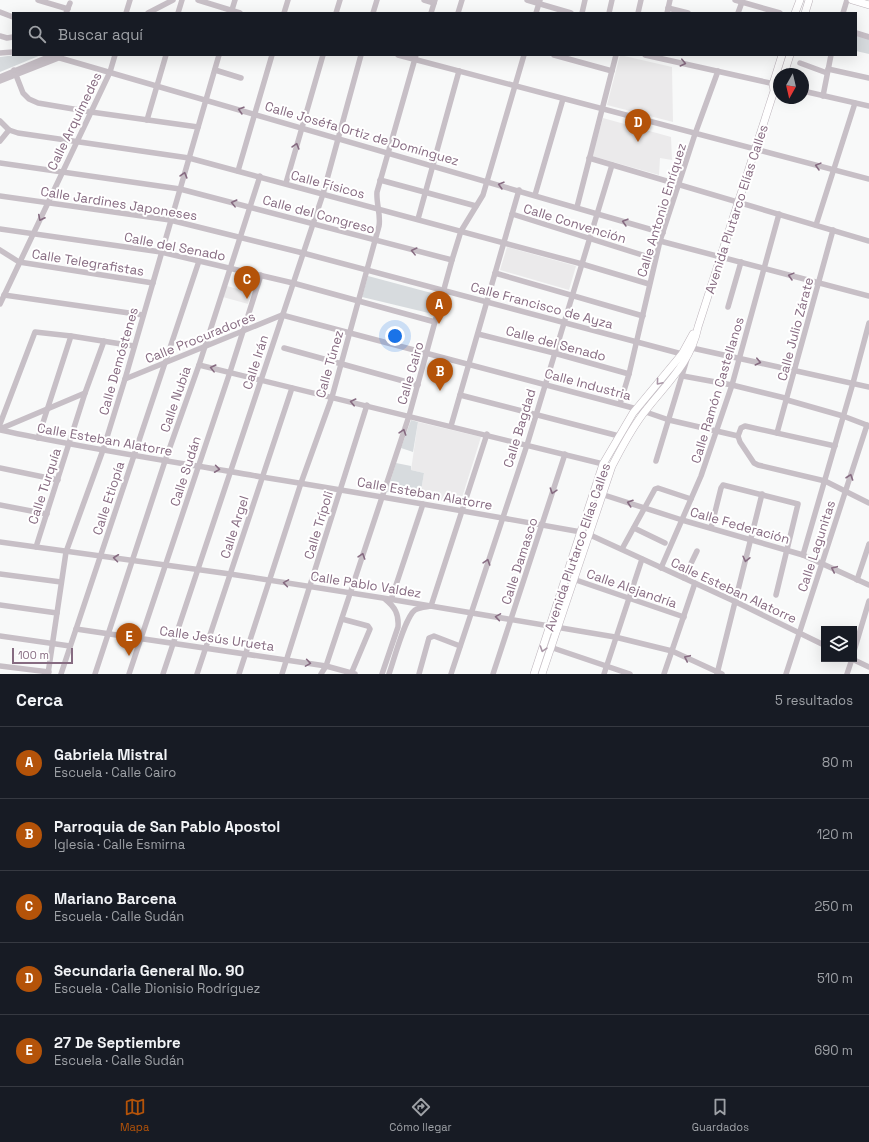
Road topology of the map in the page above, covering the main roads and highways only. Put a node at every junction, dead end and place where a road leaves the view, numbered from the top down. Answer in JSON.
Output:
{"nodes":[{"id":1,"x":800,"y":0,"type":"edge"},
{"id":2,"x":809,"y":0,"type":"edge"},
{"id":3,"x":856,"y":1,"type":"edge"},
{"id":4,"x":869,"y":5,"type":"edge"},
{"id":5,"x":795,"y":12,"type":"edge"},
{"id":6,"x":804,"y":12,"type":"edge"},
{"id":7,"x":782,"y":56,"type":"edge"},
{"id":8,"x":790,"y":56,"type":"edge"},
{"id":9,"x":779,"y":68,"type":"edge"},
{"id":10,"x":786,"y":68,"type":"edge"},
{"id":11,"x":773,"y":95,"type":"edge"},
{"id":12,"x":698,"y":327,"type":"junction"},
{"id":13,"x":685,"y":355,"type":"junction"},
{"id":14,"x":673,"y":370,"type":"junction"},
{"id":15,"x":585,"y":533,"type":"junction"},
{"id":16,"x":554,"y":627,"type":"junction"},
{"id":17,"x":534,"y":674,"type":"edge"},
{"id":18,"x":542,"y":674,"type":"edge"}],
"edges":[{"from":1,"to":5,"type":"main road"},
{"from":2,"to":6,"type":"main road"},
{"from":3,"to":4,"type":"main road"},
{"from":7,"to":9,"type":"main road","name":"Avenida Plutarco Elías Calles"},
{"from":8,"to":10,"type":"main road"},
{"from":11,"to":12,"type":"main road","name":"Avenida Plutarco Elías Calles"},
{"from":12,"to":13,"type":"main road","name":"Avenida Plutarco Elías Calles"},
{"from":12,"to":13,"type":"main road","name":"Avenida Plutarco Elías Calles"},
{"from":13,"to":14,"type":"main road","name":"Avenida Plutarco Elías Calles"},
{"from":14,"to":15,"type":"main road","name":"Avenida Plutarco Elías Calles"},
{"from":14,"to":15,"type":"main road","name":"Avenida Plutarco Elías Calles","one_way":true},
{"from":15,"to":16,"type":"main road","name":"Avenida Plutarco Elías Calles"},
{"from":15,"to":16,"type":"main road","name":"Avenida Plutarco Elías Calles"},
{"from":16,"to":17,"type":"main road","name":"Avenida Plutarco Elías Calles","one_way":true},
{"from":16,"to":18,"type":"main road","name":"Avenida Plutarco Elías Calles"}]}
